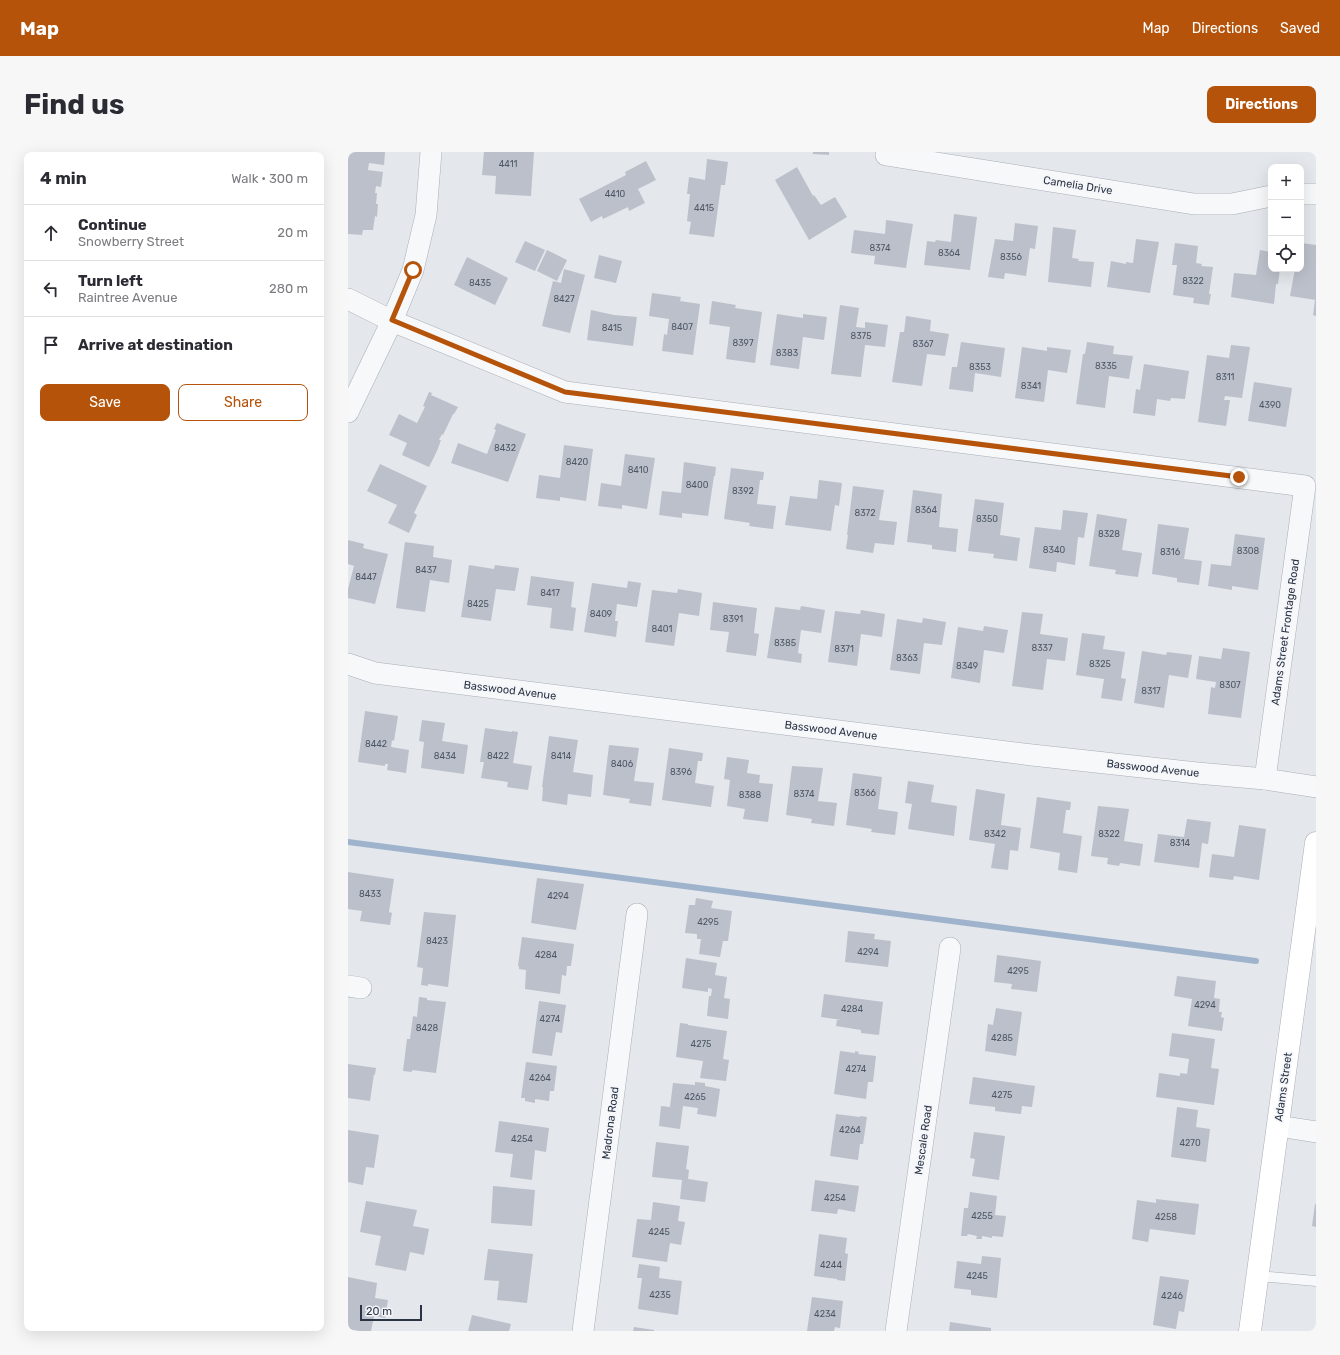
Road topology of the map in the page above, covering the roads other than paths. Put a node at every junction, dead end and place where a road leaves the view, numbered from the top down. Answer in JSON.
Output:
{"nodes":[{"id":1,"x":432,"y":152,"type":"edge"},
{"id":2,"x":886,"y":155,"type":"dead end"},
{"id":3,"x":1304,"y":194,"type":"edge"},
{"id":4,"x":1316,"y":194,"type":"edge"},
{"id":5,"x":1268,"y":197,"type":"edge"},
{"id":6,"x":348,"y":299,"type":"edge"},
{"id":7,"x":392,"y":320,"type":"junction"},
{"id":8,"x":348,"y":412,"type":"edge"},
{"id":9,"x":348,"y":664,"type":"edge"},
{"id":10,"x":1265,"y":779,"type":"junction"},
{"id":11,"x":1316,"y":787,"type":"edge"},
{"id":12,"x":1316,"y":843,"type":"edge"},
{"id":13,"x":637,"y":914,"type":"dead end"},
{"id":14,"x":950,"y":948,"type":"dead end"},
{"id":15,"x":1278,"y":1126,"type":"junction"},
{"id":16,"x":1316,"y":1132,"type":"edge"},
{"id":17,"x":1257,"y":1276,"type":"junction"},
{"id":18,"x":1316,"y":1281,"type":"edge"},
{"id":19,"x":583,"y":1331,"type":"edge"},
{"id":20,"x":896,"y":1331,"type":"edge"},
{"id":21,"x":1250,"y":1331,"type":"edge"}],
"edges":[{"from":1,"to":7,"type":"street"},
{"from":2,"to":5,"type":"street","name":"Camelia Drive"},
{"from":3,"to":4,"type":"street"},
{"from":6,"to":7,"type":"street"},
{"from":7,"to":8,"type":"street"},
{"from":7,"to":10,"type":"street","name":"Adams Street Frontage Road"},
{"from":9,"to":10,"type":"street","name":"Basswood Avenue"},
{"from":10,"to":11,"type":"street","name":"Basswood Avenue"},
{"from":12,"to":15,"type":"main road","name":"Adams Street"},
{"from":13,"to":19,"type":"street","name":"Madrona Road"},
{"from":14,"to":20,"type":"street","name":"Mescale Road"},
{"from":15,"to":16,"type":"street"},
{"from":15,"to":17,"type":"main road","name":"Adams Street"},
{"from":17,"to":18,"type":"lane"},
{"from":17,"to":21,"type":"main road","name":"Adams Street"}]}
